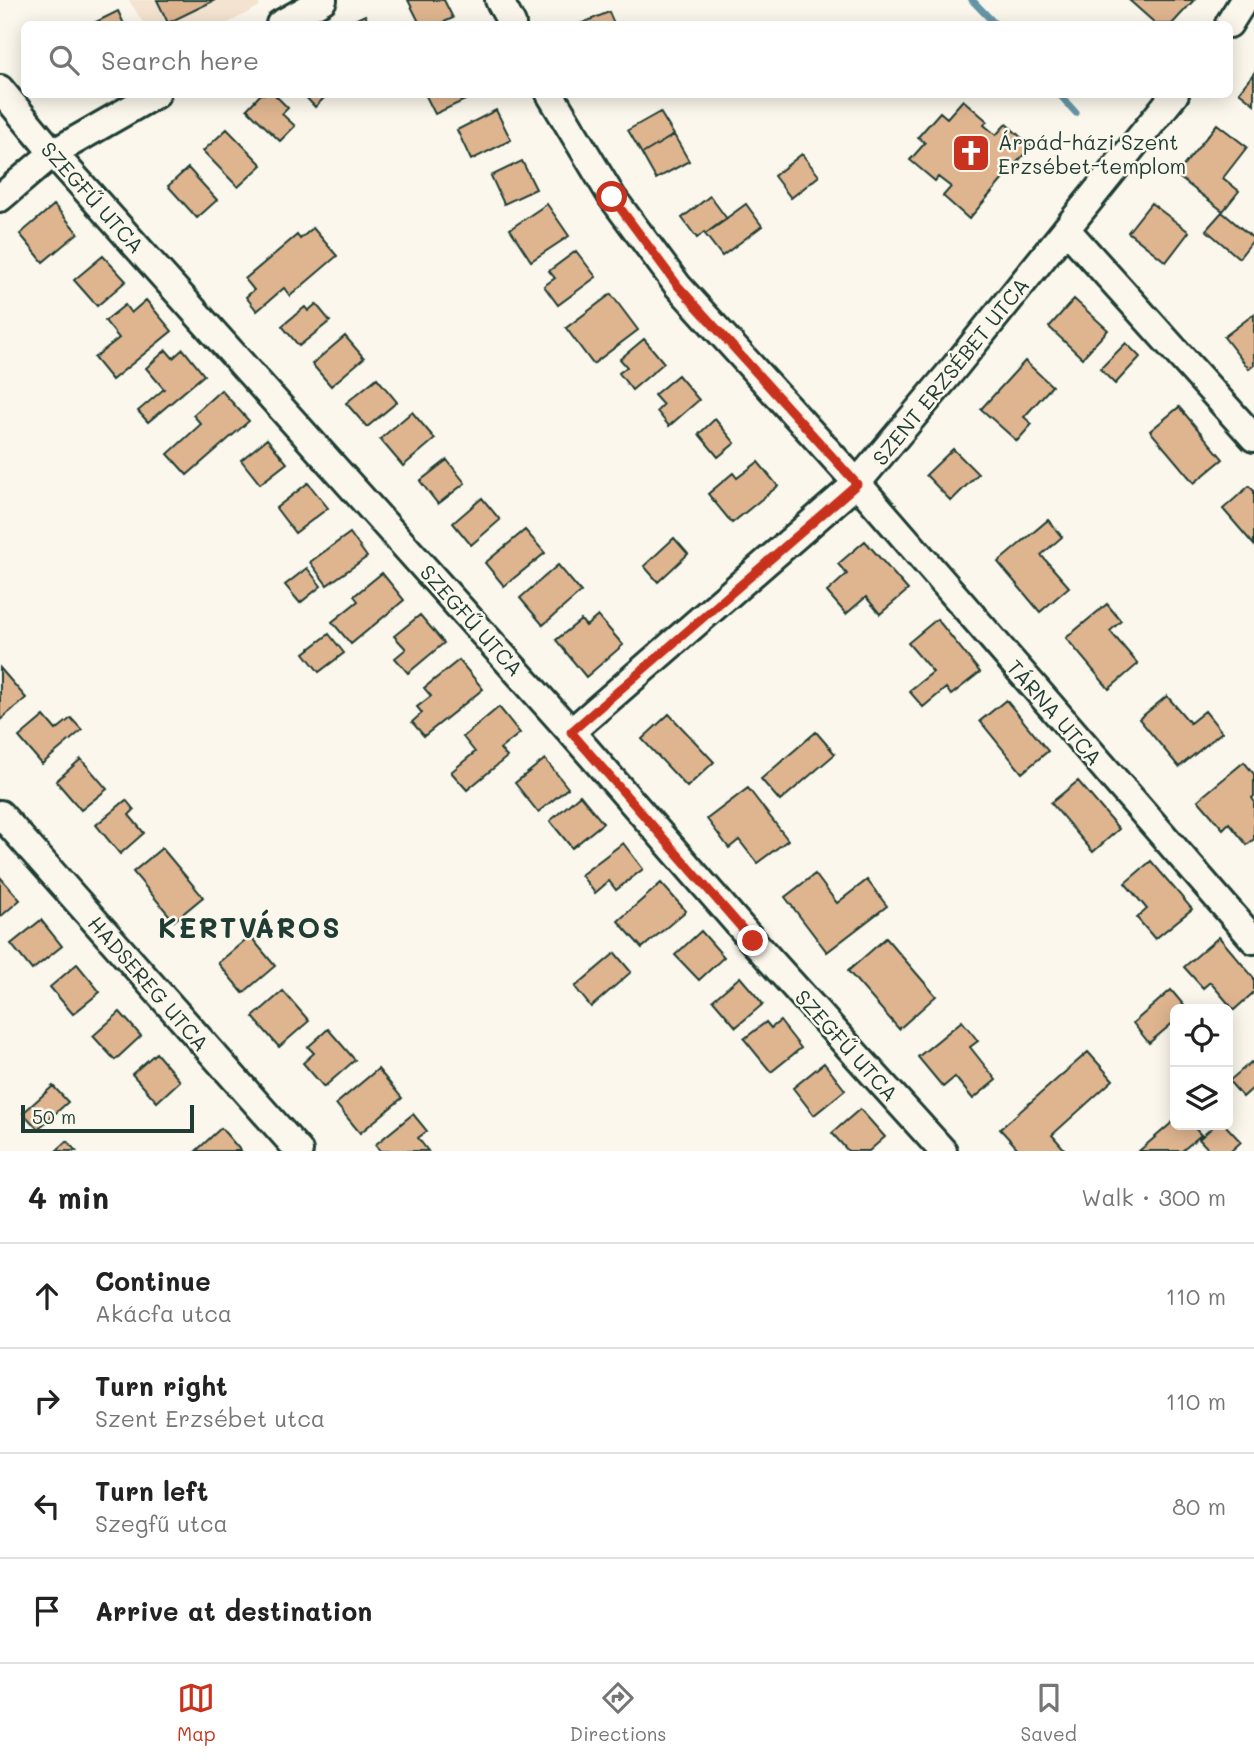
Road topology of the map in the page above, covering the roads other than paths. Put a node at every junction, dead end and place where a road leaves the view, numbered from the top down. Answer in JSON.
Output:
{"nodes":[{"id":1,"x":323,"y":0,"type":"edge"},
{"id":2,"x":499,"y":0,"type":"edge"},
{"id":3,"x":1247,"y":0,"type":"edge"},
{"id":4,"x":1254,"y":5,"type":"edge"},
{"id":5,"x":285,"y":21,"type":"edge"},
{"id":6,"x":510,"y":21,"type":"edge"},
{"id":7,"x":1231,"y":21,"type":"edge"},
{"id":8,"x":0,"y":89,"type":"edge"},
{"id":9,"x":149,"y":98,"type":"edge"},
{"id":10,"x":552,"y":98,"type":"edge"},
{"id":11,"x":1172,"y":98,"type":"edge"},
{"id":12,"x":52,"y":153,"type":"junction"},
{"id":13,"x":0,"y":198,"type":"edge"},
{"id":14,"x":1066,"y":229,"type":"junction"},
{"id":15,"x":1254,"y":438,"type":"edge"},
{"id":16,"x":857,"y":484,"type":"junction"},
{"id":17,"x":571,"y":732,"type":"junction"},
{"id":18,"x":0,"y":814,"type":"edge"},
{"id":19,"x":1254,"y":940,"type":"edge"},
{"id":20,"x":299,"y":1151,"type":"edge"},
{"id":21,"x":943,"y":1151,"type":"edge"}],
"edges":[{"from":1,"to":5,"type":"street"},
{"from":2,"to":6,"type":"street"},
{"from":3,"to":4,"type":"street"},
{"from":3,"to":7,"type":"street"},
{"from":8,"to":12,"type":"street","name":"SZEGFŰ UTCA"},
{"from":9,"to":12,"type":"street"},
{"from":10,"to":16,"type":"street","name":"TÁRNA UTCA"},
{"from":11,"to":14,"type":"street","name":"SZENT ERZSÉBET UTCA"},
{"from":12,"to":13,"type":"street"},
{"from":12,"to":17,"type":"street","name":"SZEGFŰ UTCA"},
{"from":14,"to":15,"type":"street"},
{"from":14,"to":16,"type":"street","name":"SZENT ERZSÉBET UTCA"},
{"from":16,"to":17,"type":"street","name":"SZENT ERZSÉBET UTCA"},
{"from":16,"to":19,"type":"street","name":"TÁRNA UTCA"},
{"from":17,"to":21,"type":"street","name":"SZEGFŰ UTCA"},
{"from":18,"to":20,"type":"street","name":"HADSEREG UTCA"}]}
